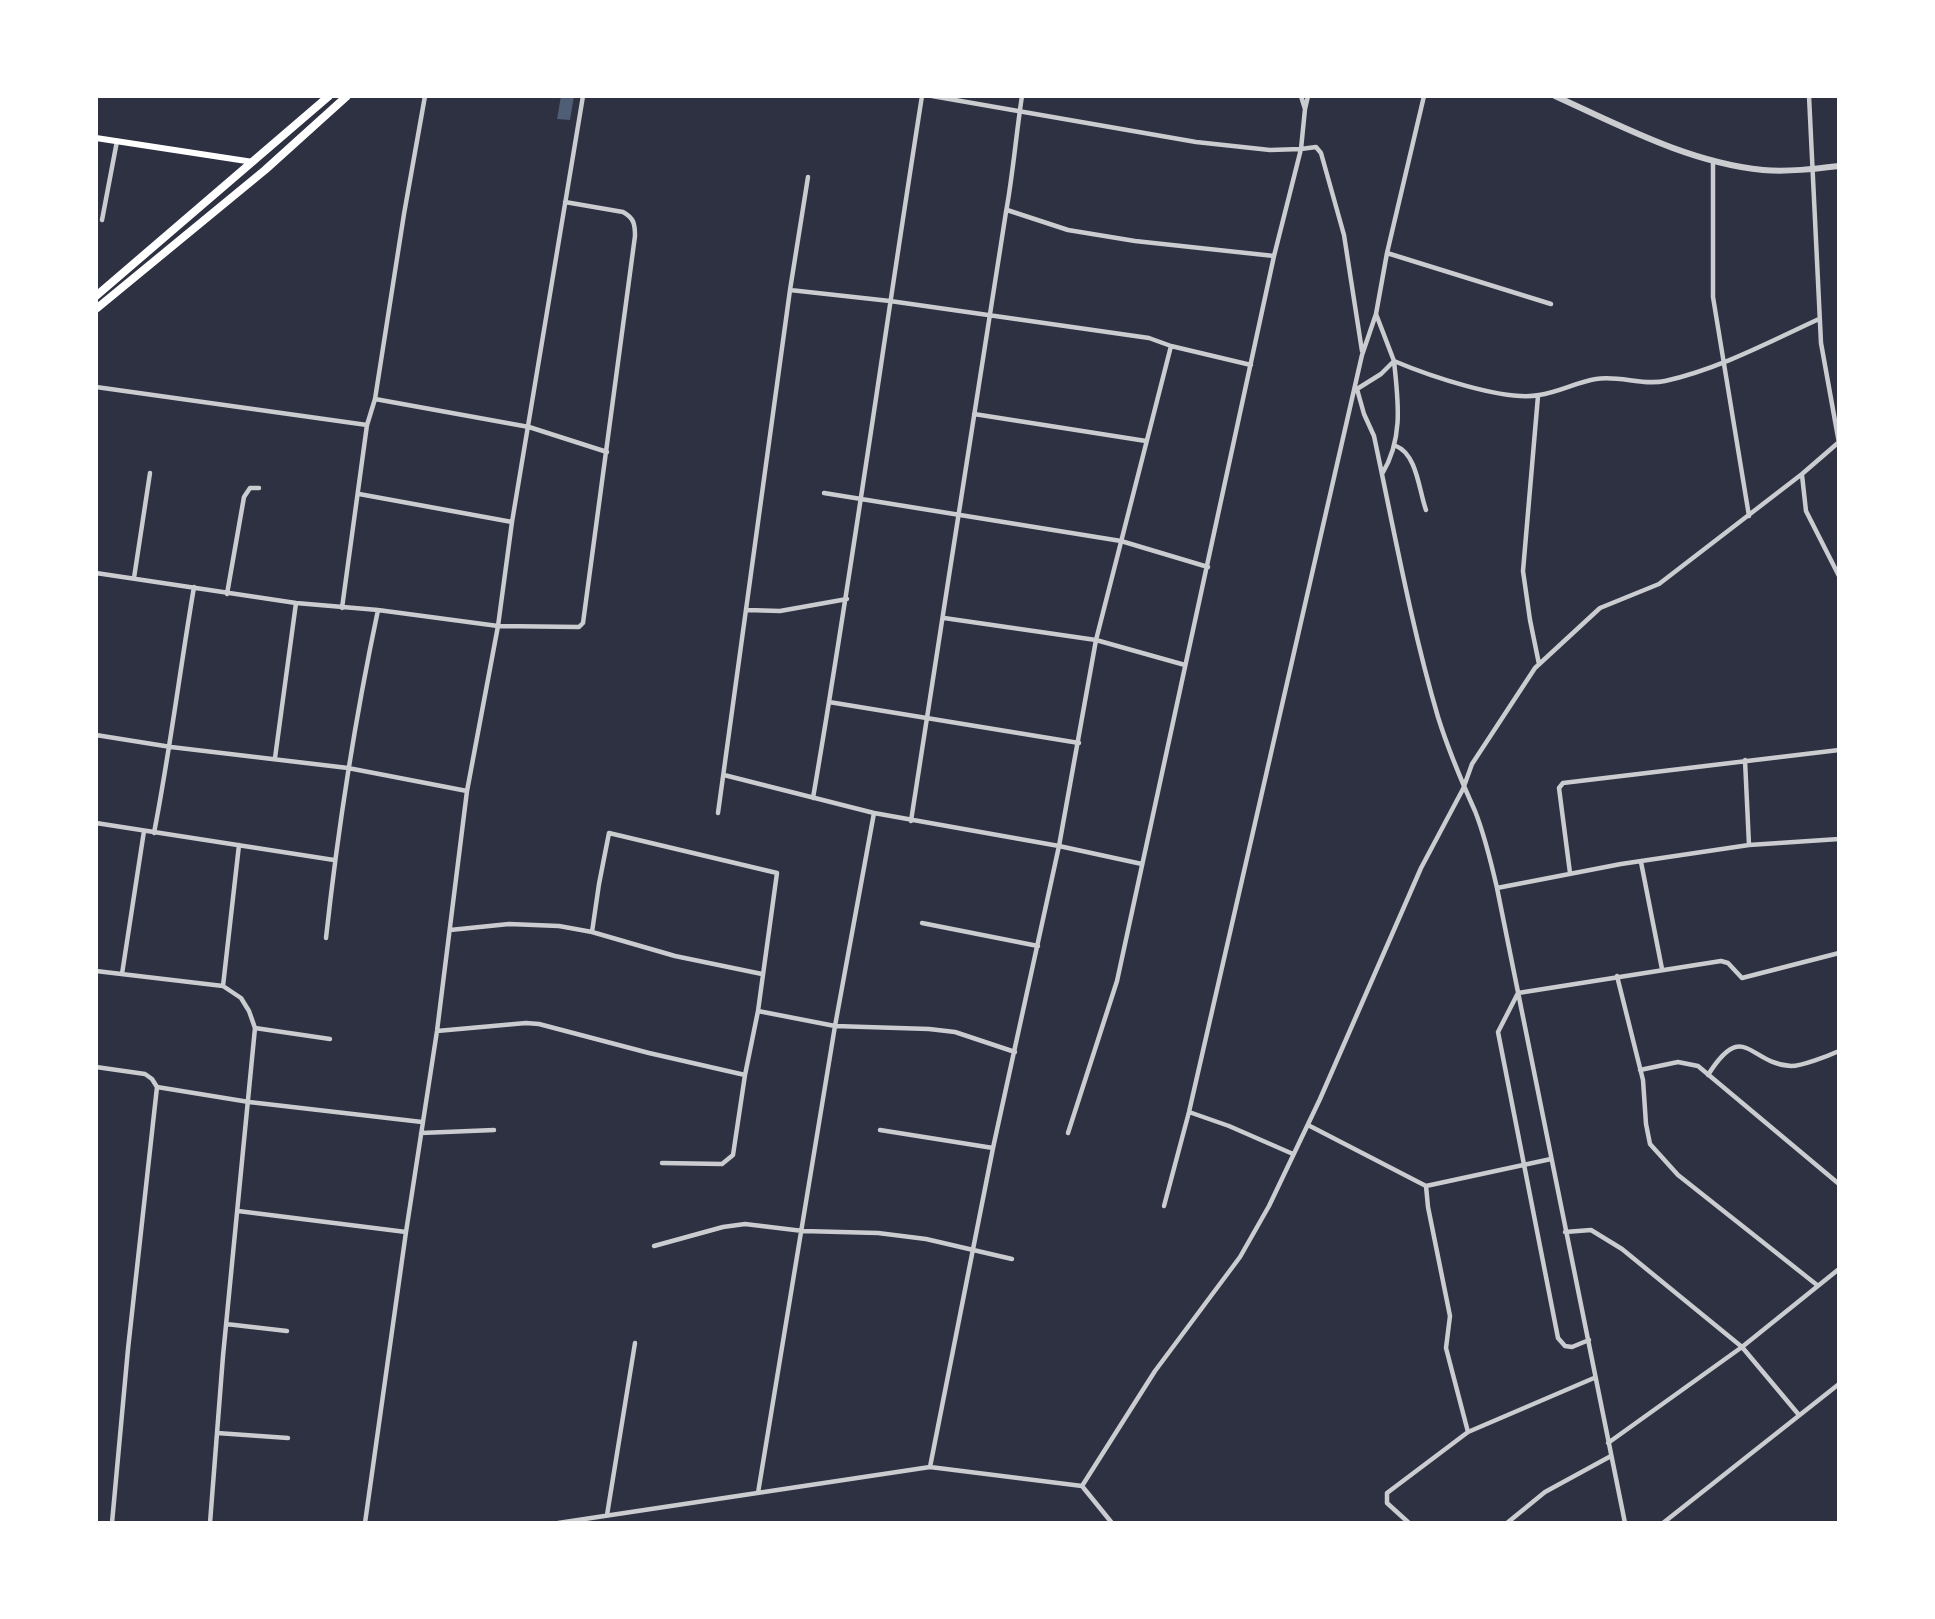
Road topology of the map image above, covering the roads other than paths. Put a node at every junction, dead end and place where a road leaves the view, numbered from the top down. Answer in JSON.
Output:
{"nodes":[{"id":1,"x":329,"y":96,"type":"edge"},
{"id":2,"x":347,"y":96,"type":"edge"},
{"id":3,"x":425,"y":96,"type":"edge"},
{"id":4,"x":583,"y":96,"type":"edge"},
{"id":5,"x":922,"y":96,"type":"edge"},
{"id":6,"x":932,"y":96,"type":"edge"},
{"id":7,"x":1022,"y":96,"type":"edge"},
{"id":8,"x":1301,"y":96,"type":"edge"},
{"id":9,"x":1308,"y":96,"type":"edge"},
{"id":10,"x":1424,"y":96,"type":"edge"},
{"id":11,"x":1555,"y":96,"type":"edge"},
{"id":12,"x":1809,"y":96,"type":"edge"},
{"id":13,"x":1305,"y":109,"type":"junction"},
{"id":14,"x":1020,"y":111,"type":"junction"},
{"id":15,"x":96,"y":138,"type":"edge"},
{"id":16,"x":117,"y":140,"type":"junction"},
{"id":17,"x":1301,"y":149,"type":"junction"},
{"id":18,"x":1713,"y":160,"type":"junction"},
{"id":19,"x":254,"y":163,"type":"junction"},
{"id":20,"x":1839,"y":166,"type":"edge"},
{"id":21,"x":265,"y":170,"type":"junction"},
{"id":22,"x":1812,"y":170,"type":"junction"},
{"id":23,"x":808,"y":177,"type":"dead end"},
{"id":24,"x":565,"y":202,"type":"junction"},
{"id":25,"x":1007,"y":210,"type":"junction"},
{"id":26,"x":102,"y":220,"type":"dead end"},
{"id":27,"x":1387,"y":253,"type":"junction"},
{"id":28,"x":1274,"y":256,"type":"junction"},
{"id":29,"x":790,"y":290,"type":"junction"},
{"id":30,"x":96,"y":296,"type":"edge"},
{"id":31,"x":890,"y":301,"type":"junction"},
{"id":32,"x":1551,"y":304,"type":"dead end"},
{"id":33,"x":96,"y":309,"type":"edge"},
{"id":34,"x":1376,"y":314,"type":"junction"},
{"id":35,"x":988,"y":316,"type":"junction"},
{"id":36,"x":1819,"y":319,"type":"junction"},
{"id":37,"x":1171,"y":346,"type":"junction"},
{"id":38,"x":1362,"y":355,"type":"junction"},
{"id":39,"x":1394,"y":361,"type":"junction"},
{"id":40,"x":1723,"y":363,"type":"junction"},
{"id":41,"x":1251,"y":365,"type":"junction"},
{"id":42,"x":96,"y":387,"type":"edge"},
{"id":43,"x":1356,"y":390,"type":"junction"},
{"id":44,"x":1538,"y":396,"type":"junction"},
{"id":45,"x":376,"y":399,"type":"junction"},
{"id":46,"x":974,"y":414,"type":"junction"},
{"id":47,"x":367,"y":425,"type":"junction"},
{"id":48,"x":529,"y":427,"type":"junction"},
{"id":49,"x":1146,"y":441,"type":"junction"},
{"id":50,"x":1839,"y":443,"type":"edge"},
{"id":51,"x":1396,"y":446,"type":"junction"},
{"id":52,"x":607,"y":452,"type":"junction"},
{"id":53,"x":150,"y":473,"type":"dead end"},
{"id":54,"x":1382,"y":474,"type":"junction"},
{"id":55,"x":1802,"y":474,"type":"junction"},
{"id":56,"x":259,"y":488,"type":"dead end"},
{"id":57,"x":824,"y":493,"type":"dead end"},
{"id":58,"x":359,"y":494,"type":"junction"},
{"id":59,"x":860,"y":499,"type":"junction"},
{"id":60,"x":1426,"y":510,"type":"dead end"},
{"id":61,"x":957,"y":516,"type":"junction"},
{"id":62,"x":1749,"y":516,"type":"junction"},
{"id":63,"x":512,"y":522,"type":"junction"},
{"id":64,"x":1121,"y":541,"type":"junction"},
{"id":65,"x":1208,"y":567,"type":"junction"},
{"id":66,"x":96,"y":573,"type":"edge"},
{"id":67,"x":1839,"y":576,"type":"edge"},
{"id":68,"x":134,"y":578,"type":"junction"},
{"id":69,"x":194,"y":587,"type":"junction"},
{"id":70,"x":227,"y":593,"type":"junction"},
{"id":71,"x":847,"y":599,"type":"junction"},
{"id":72,"x":296,"y":603,"type":"junction"},
{"id":73,"x":342,"y":608,"type":"junction"},
{"id":74,"x":378,"y":610,"type":"junction"},
{"id":75,"x":747,"y":610,"type":"junction"},
{"id":76,"x":944,"y":618,"type":"junction"},
{"id":77,"x":498,"y":626,"type":"junction"},
{"id":78,"x":1096,"y":640,"type":"junction"},
{"id":79,"x":1539,"y":664,"type":"junction"},
{"id":80,"x":1185,"y":665,"type":"junction"},
{"id":81,"x":830,"y":702,"type":"junction"},
{"id":82,"x":927,"y":719,"type":"junction"},
{"id":83,"x":96,"y":735,"type":"edge"},
{"id":84,"x":1079,"y":743,"type":"junction"},
{"id":85,"x":170,"y":747,"type":"junction"},
{"id":86,"x":1839,"y":750,"type":"edge"},
{"id":87,"x":275,"y":758,"type":"junction"},
{"id":88,"x":1745,"y":760,"type":"junction"},
{"id":89,"x":348,"y":768,"type":"junction"},
{"id":90,"x":724,"y":775,"type":"junction"},
{"id":91,"x":1463,"y":789,"type":"junction"},
{"id":92,"x":467,"y":791,"type":"junction"},
{"id":93,"x":813,"y":798,"type":"junction"},
{"id":94,"x":718,"y":813,"type":"dead end"},
{"id":95,"x":874,"y":813,"type":"junction"},
{"id":96,"x":911,"y":821,"type":"junction"},
{"id":97,"x":96,"y":823,"type":"edge"},
{"id":98,"x":144,"y":831,"type":"junction"},
{"id":99,"x":154,"y":832,"type":"junction"},
{"id":100,"x":1839,"y":839,"type":"edge"},
{"id":101,"x":239,"y":845,"type":"junction"},
{"id":102,"x":1749,"y":845,"type":"junction"},
{"id":103,"x":1059,"y":846,"type":"junction"},
{"id":104,"x":334,"y":860,"type":"junction"},
{"id":105,"x":1642,"y":862,"type":"junction"},
{"id":106,"x":1142,"y":864,"type":"junction"},
{"id":107,"x":1570,"y":873,"type":"junction"},
{"id":108,"x":1497,"y":888,"type":"junction"},
{"id":109,"x":922,"y":923,"type":"dead end"},
{"id":110,"x":450,"y":930,"type":"junction"},
{"id":111,"x":592,"y":932,"type":"junction"},
{"id":112,"x":326,"y":938,"type":"dead end"},
{"id":113,"x":1038,"y":946,"type":"junction"},
{"id":114,"x":1839,"y":953,"type":"edge"},
{"id":115,"x":1662,"y":969,"type":"junction"},
{"id":116,"x":96,"y":971,"type":"edge"},
{"id":117,"x":122,"y":974,"type":"junction"},
{"id":118,"x":762,"y":974,"type":"junction"},
{"id":119,"x":1617,"y":976,"type":"junction"},
{"id":120,"x":223,"y":986,"type":"junction"},
{"id":121,"x":1518,"y":993,"type":"junction"},
{"id":122,"x":758,"y":1011,"type":"junction"},
{"id":123,"x":835,"y":1026,"type":"junction"},
{"id":124,"x":255,"y":1028,"type":"junction"},
{"id":125,"x":437,"y":1031,"type":"junction"},
{"id":126,"x":330,"y":1039,"type":"dead end"},
{"id":127,"x":1839,"y":1051,"type":"edge"},
{"id":128,"x":1015,"y":1052,"type":"junction"},
{"id":129,"x":96,"y":1067,"type":"edge"},
{"id":130,"x":1640,"y":1070,"type":"junction"},
{"id":131,"x":1708,"y":1074,"type":"junction"},
{"id":132,"x":745,"y":1075,"type":"junction"},
{"id":133,"x":157,"y":1087,"type":"junction"},
{"id":134,"x":249,"y":1102,"type":"junction"},
{"id":135,"x":1189,"y":1112,"type":"junction"},
{"id":136,"x":422,"y":1122,"type":"junction"},
{"id":137,"x":1308,"y":1125,"type":"junction"},
{"id":138,"x":494,"y":1130,"type":"dead end"},
{"id":139,"x":880,"y":1130,"type":"dead end"},
{"id":140,"x":421,"y":1133,"type":"junction"},
{"id":141,"x":1069,"y":1133,"type":"dead end"},
{"id":142,"x":993,"y":1148,"type":"junction"},
{"id":143,"x":1293,"y":1154,"type":"junction"},
{"id":144,"x":1551,"y":1159,"type":"junction"},
{"id":145,"x":662,"y":1163,"type":"dead end"},
{"id":146,"x":1523,"y":1166,"type":"junction"},
{"id":147,"x":1837,"y":1180,"type":"edge"},
{"id":148,"x":1426,"y":1186,"type":"junction"},
{"id":149,"x":1164,"y":1206,"type":"dead end"},
{"id":150,"x":238,"y":1211,"type":"junction"},
{"id":151,"x":406,"y":1231,"type":"junction"},
{"id":152,"x":803,"y":1231,"type":"junction"},
{"id":153,"x":1565,"y":1232,"type":"junction"},
{"id":154,"x":654,"y":1246,"type":"dead end"},
{"id":155,"x":975,"y":1250,"type":"junction"},
{"id":156,"x":1012,"y":1259,"type":"dead end"},
{"id":157,"x":1839,"y":1269,"type":"edge"},
{"id":158,"x":1817,"y":1285,"type":"junction"},
{"id":159,"x":226,"y":1324,"type":"junction"},
{"id":160,"x":286,"y":1331,"type":"dead end"},
{"id":161,"x":1589,"y":1340,"type":"junction"},
{"id":162,"x":635,"y":1343,"type":"dead end"},
{"id":163,"x":1742,"y":1348,"type":"junction"},
{"id":164,"x":1594,"y":1378,"type":"junction"},
{"id":165,"x":1839,"y":1384,"type":"edge"},
{"id":166,"x":1799,"y":1415,"type":"junction"},
{"id":167,"x":1468,"y":1432,"type":"junction"},
{"id":168,"x":217,"y":1433,"type":"junction"},
{"id":169,"x":288,"y":1438,"type":"dead end"},
{"id":170,"x":1608,"y":1443,"type":"junction"},
{"id":171,"x":1611,"y":1456,"type":"junction"},
{"id":172,"x":930,"y":1468,"type":"junction"},
{"id":173,"x":1082,"y":1486,"type":"junction"},
{"id":174,"x":758,"y":1493,"type":"junction"},
{"id":175,"x":607,"y":1515,"type":"junction"},
{"id":176,"x":113,"y":1523,"type":"edge"},
{"id":177,"x":210,"y":1523,"type":"edge"},
{"id":178,"x":365,"y":1523,"type":"edge"},
{"id":179,"x":558,"y":1523,"type":"edge"},
{"id":180,"x":1112,"y":1523,"type":"edge"},
{"id":181,"x":1409,"y":1523,"type":"edge"},
{"id":182,"x":1507,"y":1523,"type":"edge"},
{"id":183,"x":1625,"y":1523,"type":"edge"},
{"id":184,"x":1663,"y":1523,"type":"edge"}],
"edges":[{"from":1,"to":19,"type":"highway"},
{"from":2,"to":21,"type":"highway"},
{"from":3,"to":45,"type":"street"},
{"from":4,"to":24,"type":"street"},
{"from":5,"to":31,"type":"street"},
{"from":6,"to":14,"type":"street"},
{"from":7,"to":14,"type":"street"},
{"from":8,"to":13,"type":"street"},
{"from":9,"to":13,"type":"street"},
{"from":10,"to":27,"type":"street"},
{"from":11,"to":18,"type":"street"},
{"from":12,"to":22,"type":"street"},
{"from":13,"to":17,"type":"street"},
{"from":14,"to":17,"type":"street"},
{"from":14,"to":25,"type":"street"},
{"from":15,"to":16,"type":"main road"},
{"from":16,"to":19,"type":"main road"},
{"from":16,"to":26,"type":"street"},
{"from":17,"to":28,"type":"street"},
{"from":17,"to":38,"type":"street"},
{"from":18,"to":22,"type":"street"},
{"from":18,"to":40,"type":"street"},
{"from":19,"to":21,"type":"highway"},
{"from":19,"to":30,"type":"highway"},
{"from":20,"to":22,"type":"street"},
{"from":21,"to":33,"type":"highway"},
{"from":22,"to":36,"type":"street"},
{"from":23,"to":29,"type":"street"},
{"from":24,"to":48,"type":"street"},
{"from":24,"to":52,"type":"street"},
{"from":25,"to":28,"type":"street"},
{"from":25,"to":35,"type":"street"},
{"from":27,"to":32,"type":"street"},
{"from":27,"to":34,"type":"street"},
{"from":28,"to":41,"type":"street"},
{"from":29,"to":31,"type":"street"},
{"from":29,"to":75,"type":"street"},
{"from":31,"to":35,"type":"street"},
{"from":31,"to":59,"type":"street"},
{"from":34,"to":38,"type":"street"},
{"from":34,"to":39,"type":"street"},
{"from":35,"to":37,"type":"street"},
{"from":35,"to":46,"type":"street"},
{"from":36,"to":40,"type":"street"},
{"from":36,"to":50,"type":"street"},
{"from":37,"to":41,"type":"street"},
{"from":37,"to":49,"type":"street"},
{"from":38,"to":43,"type":"street"},
{"from":39,"to":43,"type":"street"},
{"from":39,"to":44,"type":"street"},
{"from":39,"to":51,"type":"street"},
{"from":40,"to":44,"type":"street"},
{"from":40,"to":62,"type":"street"},
{"from":41,"to":65,"type":"street"},
{"from":42,"to":47,"type":"street"},
{"from":43,"to":54,"type":"street"},
{"from":43,"to":135,"type":"street"},
{"from":44,"to":79,"type":"street"},
{"from":45,"to":47,"type":"street"},
{"from":45,"to":48,"type":"street"},
{"from":46,"to":49,"type":"street"},
{"from":46,"to":61,"type":"street"},
{"from":47,"to":58,"type":"street"},
{"from":48,"to":52,"type":"street"},
{"from":48,"to":63,"type":"street"},
{"from":49,"to":64,"type":"street"},
{"from":50,"to":55,"type":"street"},
{"from":51,"to":54,"type":"street"},
{"from":51,"to":60,"type":"street"},
{"from":52,"to":77,"type":"street"},
{"from":53,"to":68,"type":"street"},
{"from":54,"to":91,"type":"street"},
{"from":55,"to":62,"type":"street"},
{"from":55,"to":67,"type":"street"},
{"from":56,"to":70,"type":"street"},
{"from":57,"to":59,"type":"street"},
{"from":58,"to":63,"type":"street"},
{"from":58,"to":73,"type":"street"},
{"from":59,"to":61,"type":"street"},
{"from":59,"to":71,"type":"street"},
{"from":61,"to":64,"type":"street"},
{"from":61,"to":76,"type":"street"},
{"from":62,"to":79,"type":"street"},
{"from":63,"to":77,"type":"street"},
{"from":64,"to":65,"type":"street"},
{"from":64,"to":78,"type":"street"},
{"from":65,"to":80,"type":"street"},
{"from":66,"to":68,"type":"street"},
{"from":68,"to":69,"type":"street"},
{"from":69,"to":70,"type":"street"},
{"from":69,"to":85,"type":"street"},
{"from":70,"to":72,"type":"street"},
{"from":71,"to":75,"type":"street"},
{"from":71,"to":81,"type":"street"},
{"from":72,"to":73,"type":"street"},
{"from":72,"to":87,"type":"street"},
{"from":73,"to":74,"type":"street"},
{"from":74,"to":77,"type":"street"},
{"from":74,"to":89,"type":"street"},
{"from":75,"to":90,"type":"street"},
{"from":76,"to":78,"type":"street"},
{"from":76,"to":82,"type":"street"},
{"from":77,"to":92,"type":"street"},
{"from":78,"to":80,"type":"street"},
{"from":78,"to":84,"type":"street"},
{"from":79,"to":91,"type":"street"},
{"from":80,"to":106,"type":"street"},
{"from":81,"to":82,"type":"street"},
{"from":81,"to":93,"type":"street"},
{"from":82,"to":84,"type":"street"},
{"from":82,"to":96,"type":"street"},
{"from":83,"to":85,"type":"street"},
{"from":84,"to":103,"type":"street"},
{"from":85,"to":87,"type":"street"},
{"from":85,"to":99,"type":"street"},
{"from":86,"to":88,"type":"street"},
{"from":87,"to":89,"type":"street"},
{"from":88,"to":102,"type":"street"},
{"from":88,"to":107,"type":"street"},
{"from":89,"to":92,"type":"street"},
{"from":89,"to":104,"type":"street"},
{"from":90,"to":93,"type":"street"},
{"from":90,"to":94,"type":"street"},
{"from":91,"to":108,"type":"street"},
{"from":91,"to":137,"type":"street"},
{"from":92,"to":110,"type":"street"},
{"from":93,"to":95,"type":"street"},
{"from":95,"to":96,"type":"street"},
{"from":95,"to":123,"type":"street"},
{"from":96,"to":103,"type":"street"},
{"from":97,"to":98,"type":"street"},
{"from":98,"to":99,"type":"street"},
{"from":98,"to":117,"type":"street"},
{"from":99,"to":101,"type":"street"},
{"from":100,"to":102,"type":"street"},
{"from":101,"to":104,"type":"street"},
{"from":101,"to":120,"type":"street"},
{"from":102,"to":105,"type":"street"},
{"from":103,"to":106,"type":"street"},
{"from":103,"to":113,"type":"street"},
{"from":104,"to":112,"type":"street"},
{"from":105,"to":107,"type":"street"},
{"from":105,"to":115,"type":"street"},
{"from":106,"to":141,"type":"street"},
{"from":107,"to":108,"type":"street"},
{"from":108,"to":121,"type":"street"},
{"from":109,"to":113,"type":"street"},
{"from":110,"to":111,"type":"street"},
{"from":110,"to":125,"type":"street"},
{"from":111,"to":118,"type":"street"},
{"from":111,"to":118,"type":"street"},
{"from":113,"to":128,"type":"street"},
{"from":114,"to":115,"type":"street"},
{"from":115,"to":119,"type":"street"},
{"from":116,"to":117,"type":"street"},
{"from":117,"to":120,"type":"street"},
{"from":118,"to":122,"type":"street"},
{"from":119,"to":121,"type":"street"},
{"from":119,"to":130,"type":"street"},
{"from":120,"to":124,"type":"street"},
{"from":121,"to":144,"type":"street"},
{"from":121,"to":146,"type":"street"},
{"from":122,"to":123,"type":"street"},
{"from":122,"to":132,"type":"street"},
{"from":123,"to":128,"type":"street"},
{"from":123,"to":152,"type":"street"},
{"from":124,"to":126,"type":"street"},
{"from":124,"to":134,"type":"street"},
{"from":125,"to":132,"type":"street"},
{"from":125,"to":136,"type":"street"},
{"from":127,"to":131,"type":"street"},
{"from":128,"to":142,"type":"street"},
{"from":129,"to":133,"type":"street"},
{"from":130,"to":131,"type":"street"},
{"from":130,"to":158,"type":"street"},
{"from":131,"to":147,"type":"street"},
{"from":132,"to":145,"type":"street"},
{"from":133,"to":134,"type":"street"},
{"from":133,"to":176,"type":"street"},
{"from":134,"to":136,"type":"street"},
{"from":134,"to":150,"type":"street"},
{"from":135,"to":143,"type":"street"},
{"from":135,"to":149,"type":"street"},
{"from":136,"to":140,"type":"street"},
{"from":137,"to":143,"type":"street"},
{"from":137,"to":148,"type":"street"},
{"from":138,"to":140,"type":"street"},
{"from":139,"to":142,"type":"street"},
{"from":140,"to":151,"type":"street"},
{"from":142,"to":155,"type":"street"},
{"from":143,"to":173,"type":"street"},
{"from":144,"to":146,"type":"street"},
{"from":144,"to":153,"type":"street"},
{"from":146,"to":148,"type":"street"},
{"from":146,"to":161,"type":"street"},
{"from":148,"to":167,"type":"street"},
{"from":150,"to":151,"type":"street"},
{"from":150,"to":159,"type":"street"},
{"from":151,"to":178,"type":"street"},
{"from":152,"to":154,"type":"street"},
{"from":152,"to":155,"type":"street"},
{"from":152,"to":174,"type":"street"},
{"from":153,"to":161,"type":"street"},
{"from":153,"to":163,"type":"street"},
{"from":155,"to":156,"type":"street"},
{"from":155,"to":172,"type":"street"},
{"from":157,"to":158,"type":"street"},
{"from":158,"to":163,"type":"street"},
{"from":159,"to":160,"type":"street"},
{"from":159,"to":168,"type":"street"},
{"from":161,"to":164,"type":"street"},
{"from":162,"to":175,"type":"street"},
{"from":163,"to":166,"type":"street"},
{"from":163,"to":170,"type":"street"},
{"from":164,"to":167,"type":"street"},
{"from":164,"to":170,"type":"street"},
{"from":165,"to":166,"type":"street"},
{"from":166,"to":184,"type":"street"},
{"from":167,"to":181,"type":"street"},
{"from":168,"to":169,"type":"street"},
{"from":168,"to":177,"type":"street"},
{"from":170,"to":171,"type":"street"},
{"from":171,"to":182,"type":"street"},
{"from":171,"to":183,"type":"street"},
{"from":172,"to":173,"type":"street"},
{"from":172,"to":174,"type":"street"},
{"from":173,"to":180,"type":"street"},
{"from":174,"to":175,"type":"street"},
{"from":175,"to":179,"type":"street"}]}
